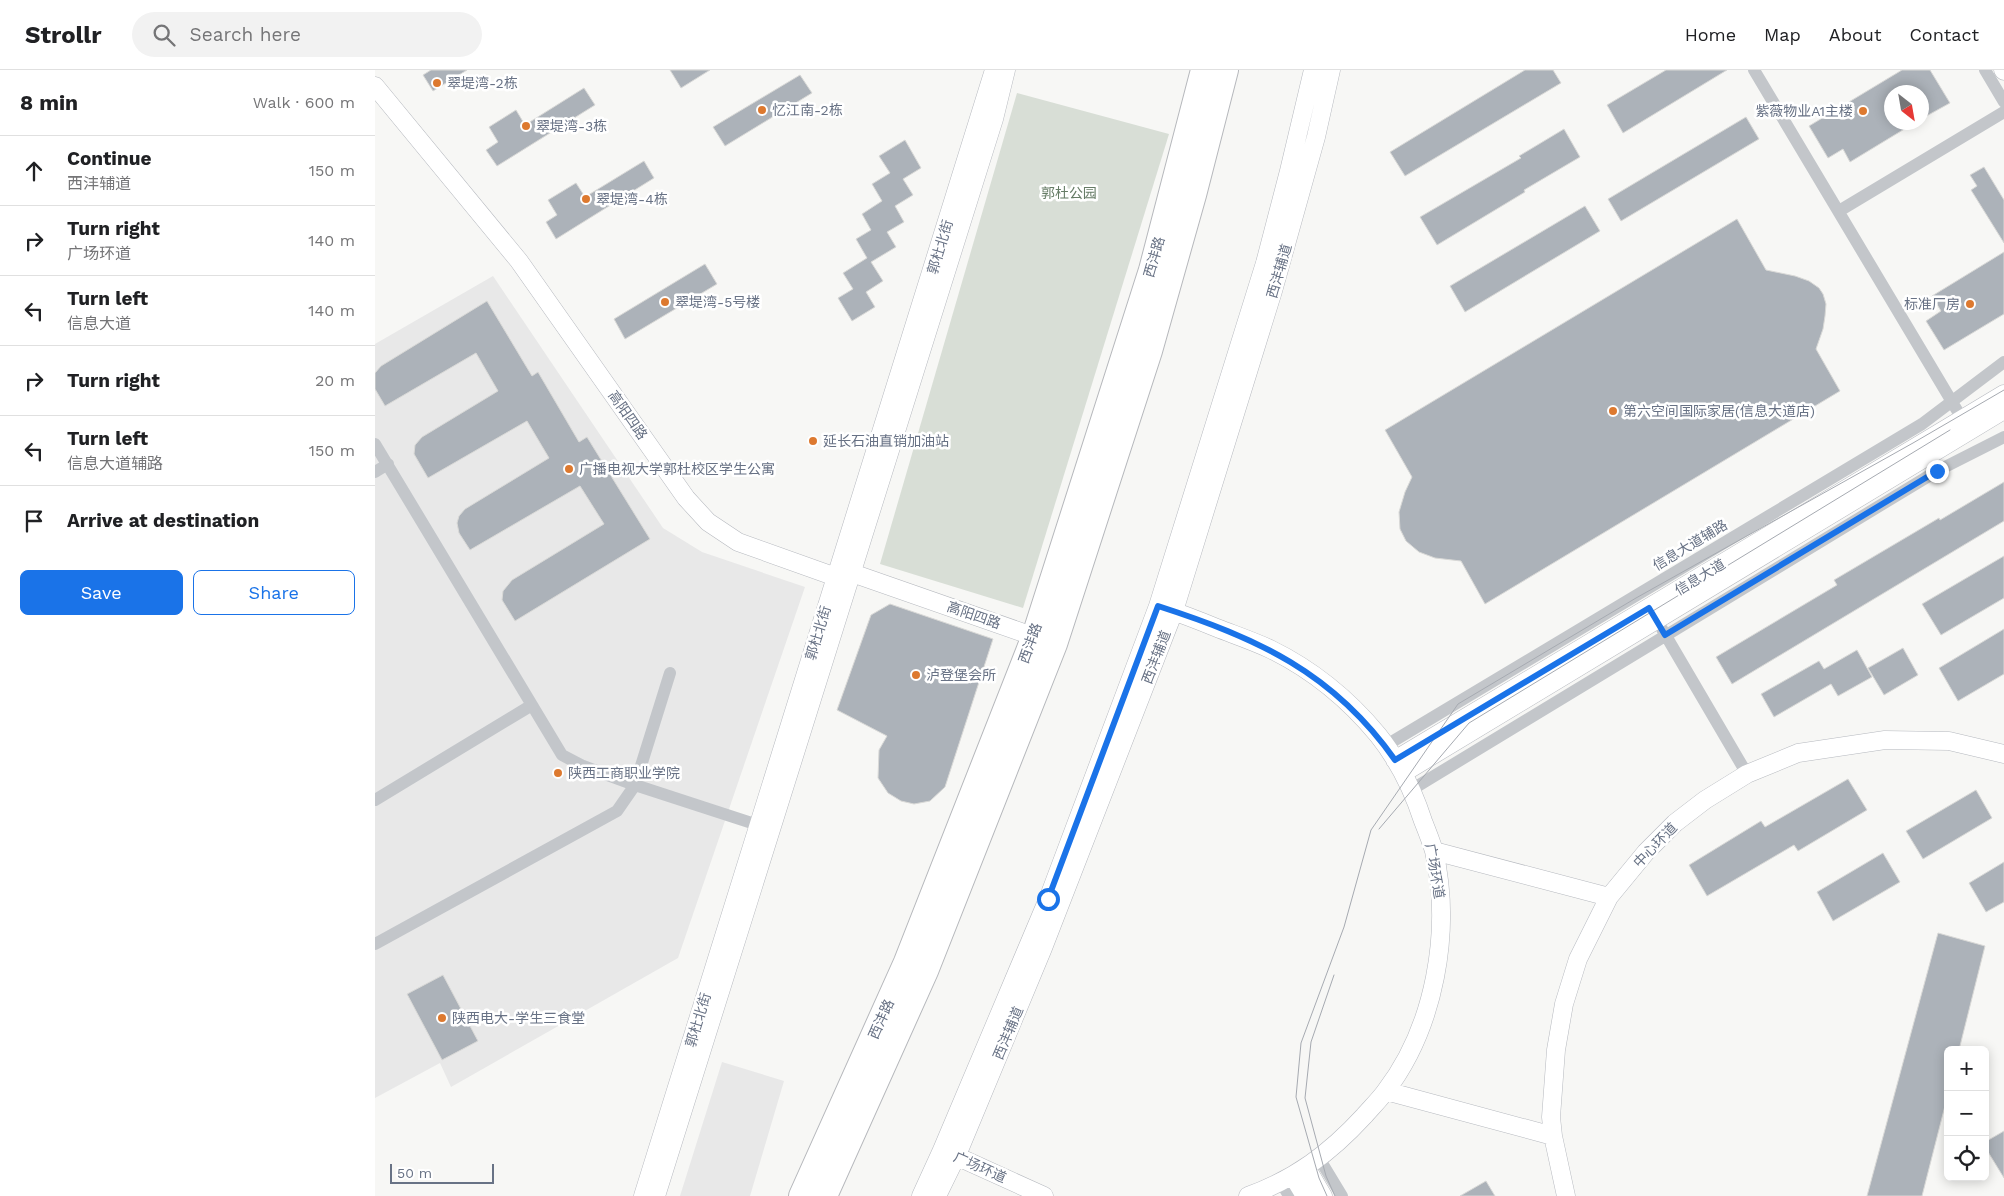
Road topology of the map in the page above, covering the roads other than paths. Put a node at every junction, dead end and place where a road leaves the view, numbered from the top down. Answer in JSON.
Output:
{"nodes":[{"id":1,"x":994,"y":70,"type":"edge"},
{"id":2,"x":1006,"y":70,"type":"edge"},
{"id":3,"x":1203,"y":70,"type":"edge"},
{"id":4,"x":1226,"y":70,"type":"edge"},
{"id":5,"x":1313,"y":70,"type":"edge"},
{"id":6,"x":1331,"y":70,"type":"edge"},
{"id":7,"x":1754,"y":70,"type":"edge"},
{"id":8,"x":1985,"y":70,"type":"edge"},
{"id":9,"x":375,"y":86,"type":"edge"},
{"id":10,"x":2004,"y":102,"type":"edge"},
{"id":11,"x":2004,"y":112,"type":"edge"},
{"id":12,"x":1839,"y":211,"type":"junction"},
{"id":13,"x":2004,"y":362,"type":"edge"},
{"id":14,"x":2004,"y":394,"type":"edge"},
{"id":15,"x":1952,"y":402,"type":"junction"},
{"id":16,"x":2004,"y":410,"type":"edge"},
{"id":17,"x":1966,"y":425,"type":"junction"},
{"id":18,"x":2004,"y":437,"type":"edge"},
{"id":19,"x":375,"y":444,"type":"edge"},
{"id":20,"x":388,"y":464,"type":"junction"},
{"id":21,"x":375,"y":472,"type":"edge"},
{"id":22,"x":844,"y":575,"type":"junction"},
{"id":23,"x":1166,"y":609,"type":"junction"},
{"id":24,"x":1653,"y":614,"type":"junction"},
{"id":25,"x":1665,"y":635,"type":"junction"},
{"id":26,"x":1045,"y":640,"type":"junction"},
{"id":27,"x":669,"y":673,"type":"dead end"},
{"id":28,"x":532,"y":705,"type":"junction"},
{"id":29,"x":2004,"y":754,"type":"edge"},
{"id":30,"x":1395,"y":760,"type":"junction"},
{"id":31,"x":1747,"y":774,"type":"junction"},
{"id":32,"x":635,"y":785,"type":"junction"},
{"id":33,"x":1411,"y":790,"type":"junction"},
{"id":34,"x":375,"y":800,"type":"edge"},
{"id":35,"x":765,"y":828,"type":"junction"},
{"id":36,"x":1434,"y":851,"type":"junction"},
{"id":37,"x":1609,"y":897,"type":"junction"},
{"id":38,"x":375,"y":944,"type":"edge"},
{"id":39,"x":1386,"y":1091,"type":"junction"},
{"id":40,"x":1553,"y":1136,"type":"junction"},
{"id":41,"x":949,"y":1153,"type":"junction"},
{"id":42,"x":1297,"y":1176,"type":"edge"},
{"id":43,"x":643,"y":1196,"type":"edge"},
{"id":44,"x":657,"y":1196,"type":"edge"},
{"id":45,"x":801,"y":1196,"type":"edge"},
{"id":46,"x":825,"y":1196,"type":"edge"},
{"id":47,"x":921,"y":1196,"type":"edge"},
{"id":48,"x":937,"y":1196,"type":"edge"},
{"id":49,"x":1044,"y":1196,"type":"edge"},
{"id":50,"x":1248,"y":1196,"type":"edge"},
{"id":51,"x":1305,"y":1196,"type":"edge"},
{"id":52,"x":1323,"y":1196,"type":"edge"},
{"id":53,"x":1342,"y":1196,"type":"edge"},
{"id":54,"x":1566,"y":1196,"type":"edge"}],
"edges":[{"from":1,"to":22,"type":"street","name":"郭杜北街"},
{"from":2,"to":22,"type":"street","name":"郭杜北街"},
{"from":3,"to":26,"type":"highway","name":"西沣路"},
{"from":4,"to":26,"type":"highway","name":"西沣路"},
{"from":5,"to":23,"type":"street","name":"西沣辅道"},
{"from":6,"to":23,"type":"street","name":"西沣辅道"},
{"from":7,"to":12,"type":"street"},
{"from":8,"to":10,"type":"street"},
{"from":9,"to":22,"type":"street","name":"高阳四路"},
{"from":11,"to":12,"type":"street"},
{"from":12,"to":15,"type":"street"},
{"from":13,"to":15,"type":"street","name":"信息大道辅路"},
{"from":14,"to":17,"type":"street","name":"信息大道"},
{"from":15,"to":17,"type":"street"},
{"from":15,"to":30,"type":"street","name":"信息大道辅路"},
{"from":16,"to":17,"type":"street","name":"信息大道"},
{"from":17,"to":24,"type":"street","name":"信息大道"},
{"from":18,"to":25,"type":"street"},
{"from":19,"to":20,"type":"street"},
{"from":20,"to":21,"type":"street"},
{"from":20,"to":28,"type":"street"},
{"from":22,"to":26,"type":"street","name":"高阳四路"},
{"from":22,"to":35,"type":"street","name":"郭杜北街"},
{"from":23,"to":30,"type":"street","name":"广场环道"},
{"from":23,"to":41,"type":"street","name":"西沣辅道"},
{"from":24,"to":25,"type":"street"},
{"from":24,"to":30,"type":"street","name":"信息大道"},
{"from":25,"to":31,"type":"street"},
{"from":25,"to":33,"type":"street"},
{"from":26,"to":45,"type":"highway","name":"西沣路"},
{"from":26,"to":46,"type":"highway","name":"西沣路"},
{"from":27,"to":32,"type":"street"},
{"from":28,"to":32,"type":"street"},
{"from":28,"to":34,"type":"street"},
{"from":29,"to":31,"type":"street","name":"中心环道"},
{"from":30,"to":33,"type":"street","name":"广场环道"},
{"from":31,"to":37,"type":"street","name":"中心环道"},
{"from":32,"to":35,"type":"street"},
{"from":32,"to":38,"type":"street"},
{"from":33,"to":36,"type":"street","name":"广场环道"},
{"from":35,"to":43,"type":"street","name":"郭杜北街"},
{"from":35,"to":44,"type":"street","name":"郭杜北街"},
{"from":36,"to":37,"type":"street"},
{"from":36,"to":39,"type":"street","name":"广场环道"},
{"from":37,"to":40,"type":"street","name":"中心环道"},
{"from":39,"to":40,"type":"street"},
{"from":39,"to":42,"type":"street","name":"广场环道"},
{"from":40,"to":54,"type":"street","name":"中心环道"},
{"from":41,"to":47,"type":"street","name":"西沣辅道"},
{"from":41,"to":48,"type":"street","name":"西沣辅道"},
{"from":41,"to":49,"type":"street","name":"广场环道"},
{"from":42,"to":50,"type":"street","name":"广场环道"},
{"from":42,"to":51,"type":"street"},
{"from":42,"to":52,"type":"street"},
{"from":42,"to":53,"type":"street"}]}
